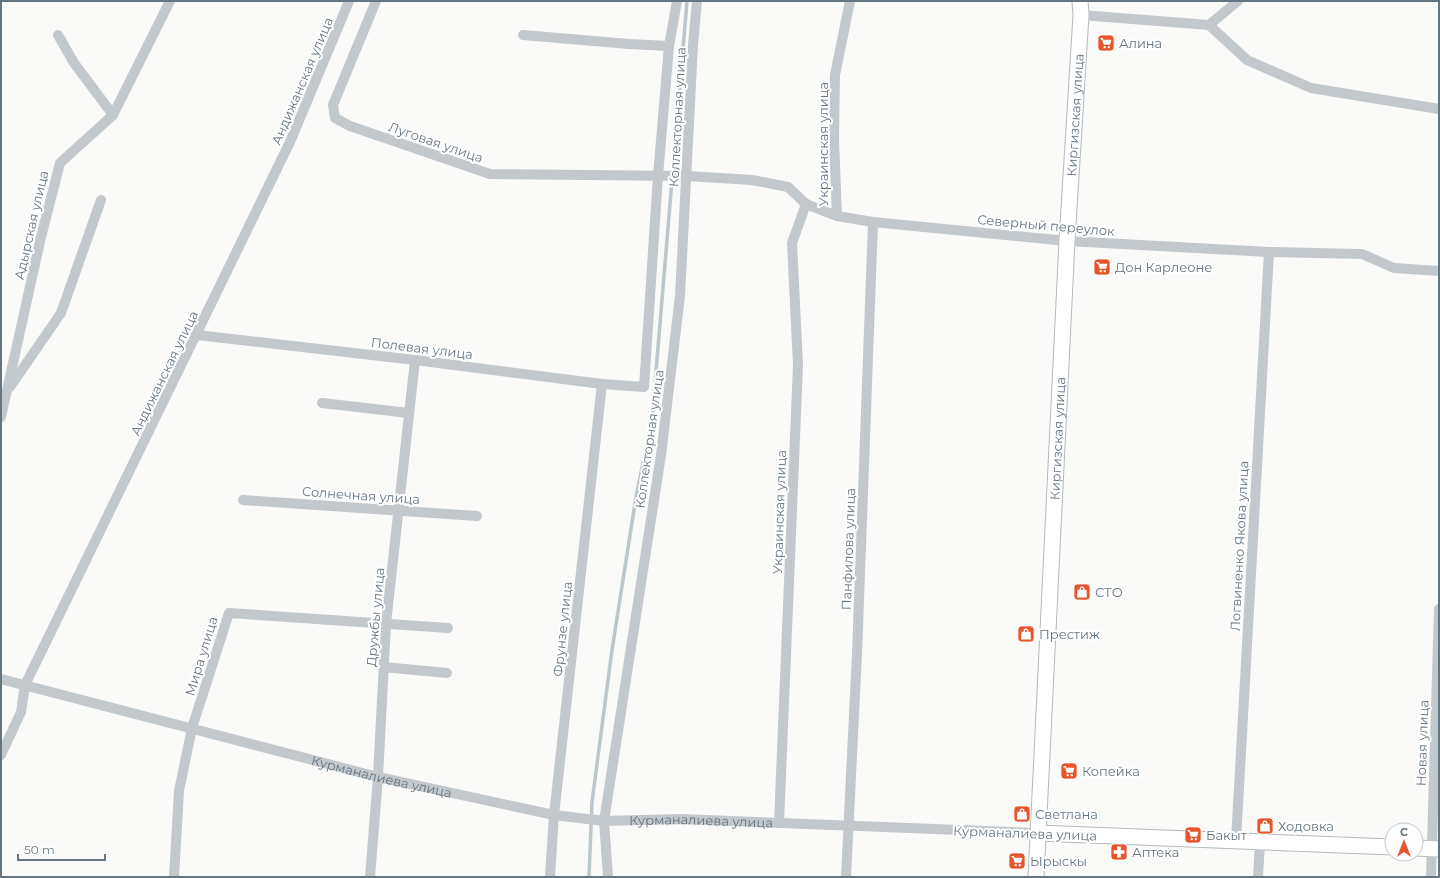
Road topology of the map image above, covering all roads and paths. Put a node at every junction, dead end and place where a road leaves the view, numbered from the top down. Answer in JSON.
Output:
{"nodes":[{"id":1,"x":170,"y":1,"type":"edge"},
{"id":2,"x":350,"y":1,"type":"edge"},
{"id":3,"x":376,"y":1,"type":"edge"},
{"id":4,"x":677,"y":1,"type":"edge"},
{"id":5,"x":697,"y":1,"type":"edge"},
{"id":6,"x":850,"y":1,"type":"edge"},
{"id":7,"x":1238,"y":1,"type":"edge"},
{"id":8,"x":1080,"y":8,"type":"edge"},
{"id":9,"x":1209,"y":25,"type":"junction"},
{"id":10,"x":58,"y":35,"type":"dead end"},
{"id":11,"x":523,"y":35,"type":"dead end"},
{"id":12,"x":669,"y":46,"type":"junction"},
{"id":13,"x":1439,"y":109,"type":"edge"},
{"id":14,"x":113,"y":115,"type":"junction"},
{"id":15,"x":658,"y":176,"type":"junction"},
{"id":16,"x":687,"y":176,"type":"junction"},
{"id":17,"x":102,"y":200,"type":"dead end"},
{"id":18,"x":806,"y":204,"type":"junction"},
{"id":19,"x":837,"y":216,"type":"junction"},
{"id":20,"x":873,"y":222,"type":"junction"},
{"id":21,"x":1067,"y":241,"type":"junction"},
{"id":22,"x":1269,"y":252,"type":"junction"},
{"id":23,"x":1439,"y":271,"type":"edge"},
{"id":24,"x":197,"y":335,"type":"junction"},
{"id":25,"x":415,"y":360,"type":"junction"},
{"id":26,"x":602,"y":384,"type":"junction"},
{"id":27,"x":644,"y":387,"type":"joint"},
{"id":28,"x":7,"y":390,"type":"junction"},
{"id":29,"x":322,"y":403,"type":"dead end"},
{"id":30,"x":410,"y":413,"type":"junction"},
{"id":31,"x":1,"y":417,"type":"edge"},
{"id":32,"x":243,"y":500,"type":"dead end"},
{"id":33,"x":399,"y":510,"type":"junction"},
{"id":34,"x":477,"y":516,"type":"dead end"},
{"id":35,"x":1439,"y":609,"type":"edge"},
{"id":36,"x":386,"y":624,"type":"junction"},
{"id":37,"x":448,"y":628,"type":"dead end"},
{"id":38,"x":384,"y":668,"type":"junction"},
{"id":39,"x":447,"y":673,"type":"dead end"},
{"id":40,"x":1,"y":679,"type":"edge"},
{"id":41,"x":25,"y":685,"type":"junction"},
{"id":42,"x":192,"y":728,"type":"junction"},
{"id":43,"x":1,"y":755,"type":"edge"},
{"id":44,"x":378,"y":777,"type":"junction"},
{"id":45,"x":554,"y":815,"type":"junction"},
{"id":46,"x":604,"y":821,"type":"junction"},
{"id":47,"x":779,"y":823,"type":"junction"},
{"id":48,"x":847,"y":826,"type":"junction"},
{"id":49,"x":1038,"y":833,"type":"junction"},
{"id":50,"x":1236,"y":841,"type":"junction"},
{"id":51,"x":1260,"y":842,"type":"junction"},
{"id":52,"x":1384,"y":847,"type":"edge"},
{"id":53,"x":1424,"y":848,"type":"edge"},
{"id":54,"x":1436,"y":849,"type":"edge"},
{"id":55,"x":174,"y":877,"type":"edge"},
{"id":56,"x":370,"y":877,"type":"edge"},
{"id":57,"x":550,"y":877,"type":"edge"},
{"id":58,"x":608,"y":877,"type":"edge"},
{"id":59,"x":846,"y":877,"type":"edge"},
{"id":60,"x":1036,"y":877,"type":"edge"},
{"id":61,"x":1258,"y":877,"type":"edge"},
{"id":62,"x":1431,"y":877,"type":"edge"}],
"edges":[{"from":1,"to":14,"type":"street","name":"Адырская улица"},
{"from":2,"to":24,"type":"street","name":"Андижанская улица"},
{"from":3,"to":15,"type":"street","name":"Луговая улица"},
{"from":4,"to":12,"type":"street","name":"Коллекторная улица"},
{"from":5,"to":16,"type":"street","name":"Коллекторная улица"},
{"from":6,"to":19,"type":"street","name":"Украинская улица"},
{"from":7,"to":9,"type":"street"},
{"from":8,"to":9,"type":"street"},
{"from":8,"to":21,"type":"main road","name":"Киргизская улица"},
{"from":9,"to":13,"type":"street"},
{"from":10,"to":14,"type":"street"},
{"from":11,"to":12,"type":"street"},
{"from":12,"to":15,"type":"street","name":"Коллекторная улица"},
{"from":14,"to":28,"type":"street","name":"Адырская улица"},
{"from":15,"to":16,"type":"street","name":"Северный переулок"},
{"from":15,"to":27,"type":"street","name":"Коллекторная улица"},
{"from":16,"to":18,"type":"street","name":"Северный переулок"},
{"from":16,"to":46,"type":"street","name":"Коллекторная улица"},
{"from":17,"to":28,"type":"street"},
{"from":18,"to":19,"type":"street","name":"Северный переулок"},
{"from":18,"to":47,"type":"street","name":"Украинская улица"},
{"from":19,"to":20,"type":"street","name":"Северный переулок"},
{"from":20,"to":21,"type":"street","name":"Северный переулок"},
{"from":20,"to":48,"type":"street","name":"Панфилова улица"},
{"from":21,"to":22,"type":"street","name":"Северный переулок"},
{"from":21,"to":49,"type":"main road","name":"Киргизская улица"},
{"from":22,"to":23,"type":"street","name":"Северный переулок"},
{"from":22,"to":50,"type":"street","name":"Логвиненко Якова улица"},
{"from":24,"to":25,"type":"street","name":"Полевая улица"},
{"from":24,"to":41,"type":"street","name":"Андижанская улица"},
{"from":25,"to":26,"type":"street","name":"Полевая улица"},
{"from":25,"to":30,"type":"street","name":"Дружбы улица"},
{"from":26,"to":27,"type":"street","name":"Полевая улица"},
{"from":26,"to":45,"type":"street","name":"Фрунзе улица"},
{"from":28,"to":31,"type":"street","name":"Адырская улица"},
{"from":29,"to":30,"type":"street"},
{"from":30,"to":33,"type":"street","name":"Дружбы улица"},
{"from":32,"to":33,"type":"street","name":"Солнечная улица"},
{"from":33,"to":34,"type":"street","name":"Солнечная улица"},
{"from":33,"to":36,"type":"street","name":"Дружбы улица"},
{"from":35,"to":54,"type":"street","name":"Новая улица"},
{"from":36,"to":37,"type":"street","name":"Мира улица"},
{"from":36,"to":38,"type":"street","name":"Дружбы улица"},
{"from":36,"to":42,"type":"street","name":"Мира улица"},
{"from":38,"to":39,"type":"street"},
{"from":38,"to":44,"type":"street","name":"Дружбы улица"},
{"from":40,"to":41,"type":"street","name":"Курманалиева улица"},
{"from":41,"to":42,"type":"street","name":"Курманалиева улица"},
{"from":41,"to":43,"type":"street","name":"Андижанская улица"},
{"from":42,"to":44,"type":"street","name":"Курманалиева улица"},
{"from":42,"to":55,"type":"street","name":"Мира улица"},
{"from":44,"to":45,"type":"street","name":"Курманалиева улица"},
{"from":44,"to":56,"type":"street","name":"Дружбы улица"},
{"from":45,"to":46,"type":"street","name":"Курманалиева улица"},
{"from":45,"to":57,"type":"street","name":"Фрунзе улица"},
{"from":46,"to":47,"type":"street","name":"Курманалиева улица"},
{"from":46,"to":58,"type":"street","name":"Коллекторная улица"},
{"from":47,"to":48,"type":"street","name":"Курманалиева улица"},
{"from":48,"to":49,"type":"street","name":"Курманалиева улица"},
{"from":48,"to":59,"type":"street","name":"Панфилова улица"},
{"from":49,"to":50,"type":"main road","name":"Курманалиева улица"},
{"from":49,"to":60,"type":"main road","name":"Киргизская улица"},
{"from":50,"to":51,"type":"main road","name":"Курманалиева улица"},
{"from":51,"to":52,"type":"main road","name":"Курманалиева улица"},
{"from":51,"to":61,"type":"street"},
{"from":53,"to":54,"type":"main road"},
{"from":54,"to":62,"type":"street","name":"Новая улица"}]}
